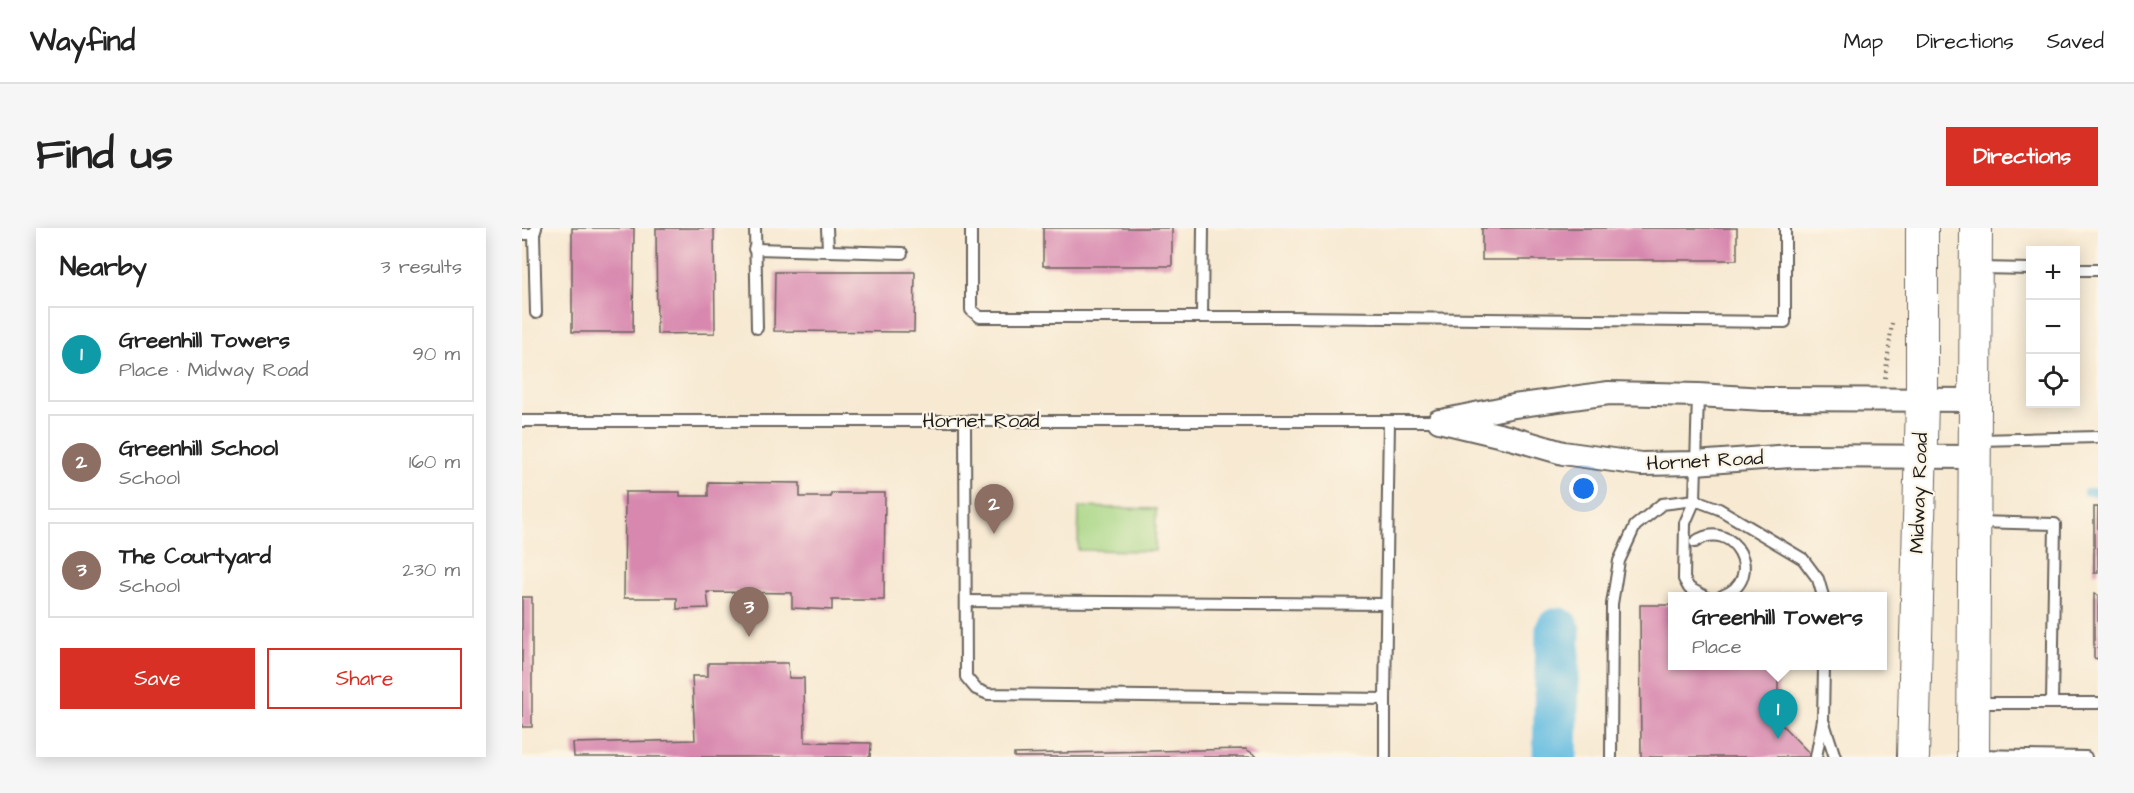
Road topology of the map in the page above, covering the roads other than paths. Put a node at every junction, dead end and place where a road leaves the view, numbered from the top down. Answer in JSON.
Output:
{"nodes":[{"id":1,"x":755,"y":228,"type":"edge"},
{"id":2,"x":827,"y":228,"type":"edge"},
{"id":3,"x":971,"y":228,"type":"edge"},
{"id":4,"x":1203,"y":228,"type":"edge"},
{"id":5,"x":1785,"y":228,"type":"edge"},
{"id":6,"x":1922,"y":228,"type":"edge"},
{"id":7,"x":1976,"y":228,"type":"edge"},
{"id":8,"x":535,"y":231,"type":"edge"},
{"id":9,"x":522,"y":234,"type":"edge"},
{"id":10,"x":754,"y":249,"type":"junction"},
{"id":11,"x":828,"y":249,"type":"junction"},
{"id":12,"x":902,"y":253,"type":"dead end"},
{"id":13,"x":1975,"y":268,"type":"junction"},
{"id":14,"x":2026,"y":269,"type":"edge"},
{"id":15,"x":2080,"y":270,"type":"edge"},
{"id":16,"x":2098,"y":270,"type":"edge"},
{"id":17,"x":537,"y":313,"type":"dead end"},
{"id":18,"x":1202,"y":317,"type":"junction"},
{"id":19,"x":757,"y":328,"type":"dead end"},
{"id":20,"x":1698,"y":395,"type":"junction"},
{"id":21,"x":1976,"y":400,"type":"junction"},
{"id":22,"x":1922,"y":401,"type":"junction"},
{"id":23,"x":522,"y":421,"type":"edge"},
{"id":24,"x":965,"y":421,"type":"junction"},
{"id":25,"x":1389,"y":421,"type":"junction"},
{"id":26,"x":1439,"y":422,"type":"junction"},
{"id":27,"x":2098,"y":437,"type":"edge"},
{"id":28,"x":1975,"y":449,"type":"junction"},
{"id":29,"x":1920,"y":457,"type":"junction"},
{"id":30,"x":1695,"y":463,"type":"junction"},
{"id":31,"x":1695,"y":500,"type":"junction"},
{"id":32,"x":1975,"y":522,"type":"junction"},
{"id":33,"x":1695,"y":542,"type":"dead end"},
{"id":34,"x":1696,"y":592,"type":"edge"},
{"id":35,"x":1730,"y":592,"type":"edge"},
{"id":36,"x":1822,"y":592,"type":"edge"},
{"id":37,"x":966,"y":601,"type":"junction"},
{"id":38,"x":1386,"y":604,"type":"junction"},
{"id":39,"x":1824,"y":670,"type":"edge"},
{"id":40,"x":1385,"y":699,"type":"junction"},
{"id":41,"x":1973,"y":703,"type":"junction"},
{"id":42,"x":2052,"y":703,"type":"junction"},
{"id":43,"x":2098,"y":703,"type":"edge"},
{"id":44,"x":1823,"y":720,"type":"junction"},
{"id":45,"x":1973,"y":756,"type":"edge"},
{"id":46,"x":1385,"y":757,"type":"edge"},
{"id":47,"x":1611,"y":757,"type":"edge"},
{"id":48,"x":1816,"y":757,"type":"edge"},
{"id":49,"x":1834,"y":757,"type":"edge"},
{"id":50,"x":1913,"y":757,"type":"edge"},
{"id":51,"x":2086,"y":757,"type":"edge"}],
"edges":[{"from":1,"to":10,"type":"lane"},
{"from":2,"to":11,"type":"lane"},
{"from":3,"to":18,"type":"lane"},
{"from":4,"to":18,"type":"lane"},
{"from":5,"to":18,"type":"lane"},
{"from":6,"to":22,"type":"main road","name":"Midway Road"},
{"from":7,"to":13,"type":"main road"},
{"from":8,"to":9,"type":"lane"},
{"from":8,"to":17,"type":"lane"},
{"from":10,"to":11,"type":"lane"},
{"from":10,"to":19,"type":"lane"},
{"from":11,"to":12,"type":"lane"},
{"from":13,"to":14,"type":"lane"},
{"from":13,"to":21,"type":"main road"},
{"from":15,"to":16,"type":"lane"},
{"from":20,"to":22,"type":"street","name":"Hornet Road"},
{"from":20,"to":26,"type":"street","name":"Hornet Road"},
{"from":20,"to":30,"type":"lane"},
{"from":21,"to":22,"type":"street","name":"Hornet Road"},
{"from":21,"to":28,"type":"main road"},
{"from":22,"to":29,"type":"main road","name":"Midway Road"},
{"from":23,"to":24,"type":"lane","name":"Hornet Road"},
{"from":24,"to":25,"type":"lane","name":"Hornet Road"},
{"from":24,"to":37,"type":"lane"},
{"from":25,"to":26,"type":"lane","name":"Hornet Road"},
{"from":25,"to":38,"type":"lane"},
{"from":26,"to":30,"type":"street","name":"Hornet Road"},
{"from":27,"to":28,"type":"lane"},
{"from":28,"to":29,"type":"street","name":"Hornet Road"},
{"from":28,"to":32,"type":"main road"},
{"from":29,"to":30,"type":"street","name":"Hornet Road"},
{"from":29,"to":50,"type":"main road","name":"Midway Road"},
{"from":30,"to":31,"type":"lane"},
{"from":31,"to":34,"type":"lane"},
{"from":31,"to":36,"type":"lane"},
{"from":31,"to":47,"type":"lane"},
{"from":32,"to":41,"type":"main road"},
{"from":32,"to":42,"type":"lane"},
{"from":33,"to":35,"type":"lane"},
{"from":37,"to":38,"type":"lane"},
{"from":37,"to":40,"type":"lane"},
{"from":38,"to":40,"type":"lane"},
{"from":39,"to":44,"type":"lane"},
{"from":40,"to":46,"type":"lane"},
{"from":41,"to":42,"type":"lane"},
{"from":41,"to":45,"type":"main road"},
{"from":42,"to":43,"type":"lane"},
{"from":44,"to":48,"type":"lane"},
{"from":44,"to":49,"type":"lane"},
{"from":45,"to":51,"type":"lane"}]}
